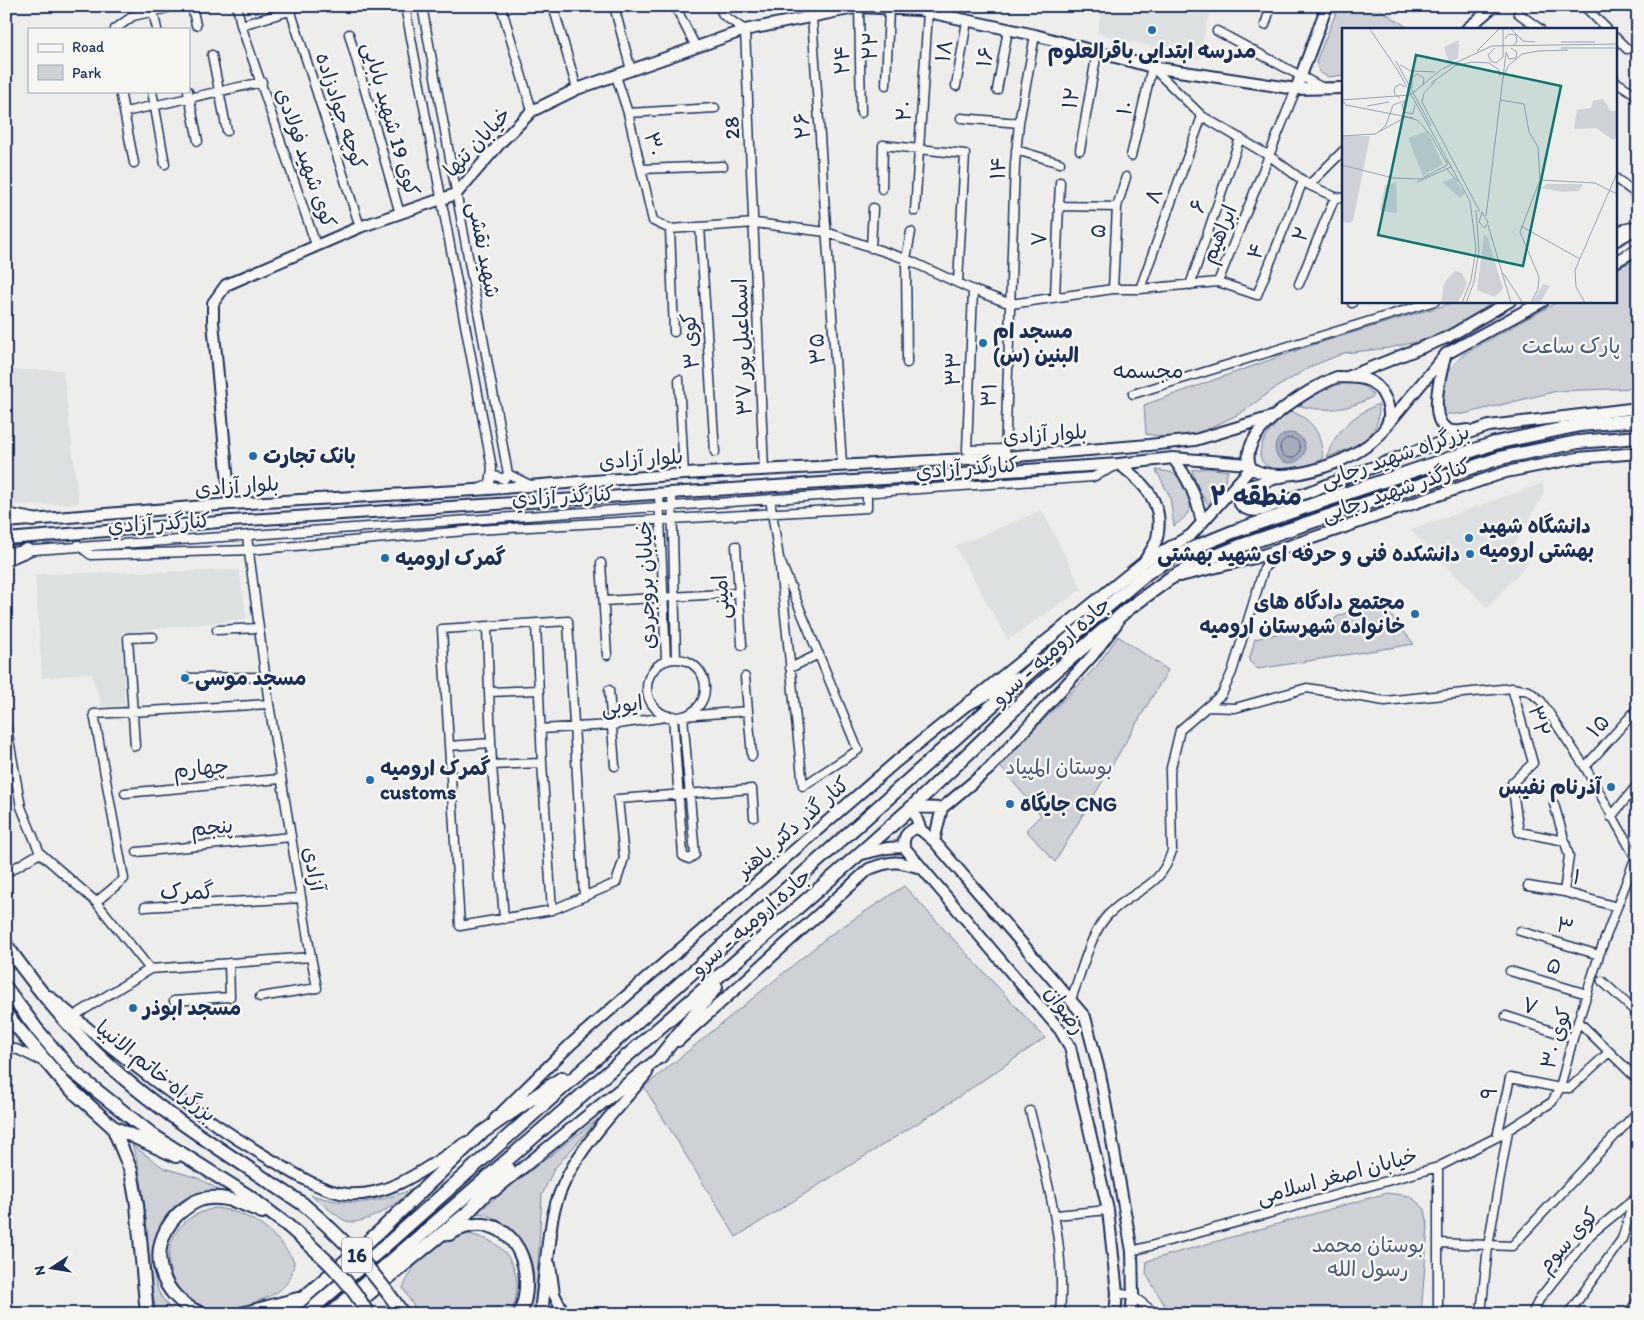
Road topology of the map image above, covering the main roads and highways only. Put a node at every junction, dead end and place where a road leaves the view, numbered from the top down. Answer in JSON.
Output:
{"nodes":[{"id":1,"x":860,"y":6,"type":"edge"},
{"id":2,"x":1327,"y":6,"type":"edge"},
{"id":3,"x":1494,"y":6,"type":"edge"},
{"id":4,"x":921,"y":10,"type":"edge"},
{"id":5,"x":1468,"y":28,"type":"edge"},
{"id":6,"x":1342,"y":88,"type":"edge"},
{"id":7,"x":1296,"y":89,"type":"junction"},
{"id":8,"x":1638,"y":226,"type":"edge"},
{"id":9,"x":1616,"y":240,"type":"edge"},
{"id":10,"x":1638,"y":249,"type":"edge"},
{"id":11,"x":1616,"y":261,"type":"edge"},
{"id":12,"x":1508,"y":302,"type":"edge"},
{"id":13,"x":1541,"y":302,"type":"edge"},
{"id":14,"x":1446,"y":354,"type":"junction"},
{"id":15,"x":1347,"y":377,"type":"junction"},
{"id":16,"x":1638,"y":408,"type":"edge"},
{"id":17,"x":1275,"y":416,"type":"junction"},
{"id":18,"x":1638,"y":420,"type":"edge"},
{"id":19,"x":1489,"y":426,"type":"junction"},
{"id":20,"x":1386,"y":427,"type":"junction"},
{"id":21,"x":1638,"y":437,"type":"edge"},
{"id":22,"x":1638,"y":453,"type":"edge"},
{"id":23,"x":1173,"y":458,"type":"junction"},
{"id":24,"x":1119,"y":464,"type":"junction"},
{"id":25,"x":1250,"y":466,"type":"junction"},
{"id":26,"x":1285,"y":476,"type":"junction"},
{"id":27,"x":230,"y":504,"type":"junction"},
{"id":28,"x":6,"y":515,"type":"edge"},
{"id":29,"x":33,"y":520,"type":"junction"},
{"id":30,"x":6,"y":522,"type":"edge"},
{"id":31,"x":1202,"y":522,"type":"junction"},
{"id":32,"x":6,"y":539,"type":"edge"},
{"id":33,"x":26,"y":550,"type":"road end"},
{"id":34,"x":6,"y":559,"type":"edge"},
{"id":35,"x":1198,"y":563,"type":"joint"},
{"id":36,"x":1145,"y":568,"type":"junction"},
{"id":37,"x":1169,"y":579,"type":"junction"},
{"id":38,"x":1128,"y":609,"type":"junction"},
{"id":39,"x":1031,"y":671,"type":"junction"},
{"id":40,"x":969,"y":703,"type":"junction"},
{"id":41,"x":912,"y":807,"type":"junction"},
{"id":42,"x":942,"y":808,"type":"junction"},
{"id":43,"x":921,"y":830,"type":"junction"},
{"id":44,"x":934,"y":841,"type":"junction"},
{"id":45,"x":904,"y":847,"type":"junction"},
{"id":46,"x":857,"y":856,"type":"junction"},
{"id":47,"x":921,"y":868,"type":"junction"},
{"id":48,"x":6,"y":935,"type":"edge"},
{"id":49,"x":6,"y":945,"type":"edge"},
{"id":50,"x":736,"y":962,"type":"junction"},
{"id":51,"x":27,"y":974,"type":"junction"},
{"id":52,"x":37,"y":985,"type":"junction"},
{"id":53,"x":6,"y":988,"type":"edge"},
{"id":54,"x":6,"y":1014,"type":"edge"},
{"id":55,"x":602,"y":1051,"type":"junction"},
{"id":56,"x":660,"y":1057,"type":"junction"},
{"id":57,"x":568,"y":1108,"type":"junction"},
{"id":58,"x":114,"y":1127,"type":"junction"},
{"id":59,"x":480,"y":1134,"type":"junction"},
{"id":60,"x":207,"y":1168,"type":"junction"},
{"id":61,"x":466,"y":1214,"type":"junction"},
{"id":62,"x":275,"y":1218,"type":"junction"},
{"id":63,"x":550,"y":1233,"type":"junction"},
{"id":64,"x":419,"y":1251,"type":"junction"},
{"id":65,"x":303,"y":1298,"type":"junction"},
{"id":66,"x":147,"y":1314,"type":"edge"},
{"id":67,"x":202,"y":1314,"type":"edge"},
{"id":68,"x":241,"y":1314,"type":"edge"},
{"id":69,"x":285,"y":1314,"type":"edge"},
{"id":70,"x":306,"y":1314,"type":"edge"},
{"id":71,"x":330,"y":1314,"type":"edge"},
{"id":72,"x":344,"y":1314,"type":"edge"},
{"id":73,"x":368,"y":1314,"type":"edge"},
{"id":74,"x":403,"y":1314,"type":"edge"},
{"id":75,"x":520,"y":1314,"type":"edge"},
{"id":76,"x":542,"y":1314,"type":"edge"},
{"id":77,"x":564,"y":1314,"type":"edge"},
{"id":78,"x":1115,"y":1314,"type":"edge"},
{"id":79,"x":1131,"y":1314,"type":"edge"}],
"edges":[{"from":1,"to":4,"type":"main road","name":"خیابان تنها"},
{"from":1,"to":27,"type":"main road","name":"خیابان تنها"},
{"from":2,"to":7,"type":"main road"},
{"from":3,"to":5,"type":"main road"},
{"from":4,"to":7,"type":"main road","name":"خیابان تنها"},
{"from":6,"to":7,"type":"main road","name":"خیابان تنها"},
{"from":8,"to":9,"type":"main road"},
{"from":10,"to":11,"type":"main road"},
{"from":12,"to":15,"type":"main road"},
{"from":13,"to":14,"type":"main road"},
{"from":14,"to":19,"type":"main road"},
{"from":14,"to":20,"type":"main road"},
{"from":15,"to":17,"type":"main road"},
{"from":15,"to":20,"type":"main road"},
{"from":16,"to":19,"type":"main road","name":"کنارگذر شهید رجایی"},
{"from":17,"to":25,"type":"main road"},
{"from":17,"to":27,"type":"main road","name":"بلوار آزادی"},
{"from":18,"to":36,"type":"highway","name":"بزرگراه شهید رجایی"},
{"from":19,"to":26,"type":"main road","name":"کنارگذر شهید رجایی"},
{"from":20,"to":26,"type":"main road"},
{"from":21,"to":35,"type":"highway","name":"بزرگراه شهید رجایی"},
{"from":22,"to":37,"type":"main road","name":"کنارگذر شهید رجایی"},
{"from":23,"to":24,"type":"main road","name":"بلوار آزادی"},
{"from":23,"to":25,"type":"main road","name":"بلوار آزادی"},
{"from":23,"to":31,"type":"main road"},
{"from":24,"to":32,"type":"main road","name":"بلوار آزادی"},
{"from":24,"to":36,"type":"main road"},
{"from":25,"to":26,"type":"main road","name":"بلوار آزادی"},
{"from":25,"to":31,"type":"main road"},
{"from":27,"to":29,"type":"main road","name":"بلوار آزادی"},
{"from":28,"to":29,"type":"highway"},
{"from":29,"to":30,"type":"main road","name":"بلوار آزادی"},
{"from":31,"to":36,"type":"main road"},
{"from":33,"to":34,"type":"highway"},
{"from":35,"to":37,"type":"highway","name":"جاده ارومیه - سرو"},
{"from":36,"to":39,"type":"highway","name":"جاده ارومیه - سرو"},
{"from":36,"to":40,"type":"main road","name":"کنار گذر دکتر باهنر"},
{"from":37,"to":38,"type":"highway","name":"جاده ارومیه - سرو"},
{"from":38,"to":41,"type":"highway","name":"جاده ارومیه - سرو"},
{"from":38,"to":42,"type":"main road"},
{"from":39,"to":40,"type":"highway"},
{"from":39,"to":55,"type":"highway","name":"جاده ارومیه - سرو"},
{"from":40,"to":59,"type":"main road","name":"کنار گذر دکتر باهنر"},
{"from":41,"to":42,"type":"main road"},
{"from":41,"to":43,"type":"main road","name":"رضوان"},
{"from":41,"to":46,"type":"highway","name":"جاده ارومیه - سرو"},
{"from":42,"to":44,"type":"main road"},
{"from":43,"to":44,"type":"main road","name":"رضوان"},
{"from":43,"to":45,"type":"main road"},
{"from":44,"to":79,"type":"main road","name":"رضوان"},
{"from":45,"to":46,"type":"main road"},
{"from":45,"to":47,"type":"main road","name":"رضوان"},
{"from":46,"to":50,"type":"highway","name":"جاده ارومیه - سرو"},
{"from":47,"to":56,"type":"main road"},
{"from":47,"to":78,"type":"main road","name":"رضوان"},
{"from":48,"to":51,"type":"highway"},
{"from":49,"to":51,"type":"highway","name":"بزرگراه خاتم الانبیا","number":"16"},
{"from":50,"to":56,"type":"highway"},
{"from":50,"to":57,"type":"highway","name":"جاده ارومیه - سرو"},
{"from":51,"to":52,"type":"highway","name":"بزرگراه خاتم الانبیا","number":"16"},
{"from":52,"to":59,"type":"main road","name":"کنار گذر دکتر باهنر"},
{"from":52,"to":74,"type":"highway","name":"بزرگراه خاتم الانبیا","number":"16","bridge":true},
{"from":53,"to":60,"type":"highway"},
{"from":54,"to":58,"type":"highway"},
{"from":55,"to":59,"type":"highway"},
{"from":55,"to":70,"type":"highway","name":"جاده ارومیه - سرو"},
{"from":56,"to":61,"type":"main road"},
{"from":56,"to":63,"type":"main road"},
{"from":57,"to":61,"type":"highway"},
{"from":57,"to":71,"type":"highway","name":"جاده ارومیه - سرو","number":"16"},
{"from":58,"to":60,"type":"highway"},
{"from":58,"to":66,"type":"highway"},
{"from":59,"to":65,"type":"highway"},
{"from":60,"to":62,"type":"highway"},
{"from":61,"to":64,"type":"highway"},
{"from":62,"to":67,"type":"highway"},
{"from":62,"to":73,"type":"highway","bridge":true},
{"from":63,"to":76,"type":"highway"},
{"from":63,"to":77,"type":"main road"},
{"from":64,"to":72,"type":"highway"},
{"from":64,"to":75,"type":"highway"},
{"from":65,"to":68,"type":"highway"},
{"from":65,"to":69,"type":"highway"}]}
